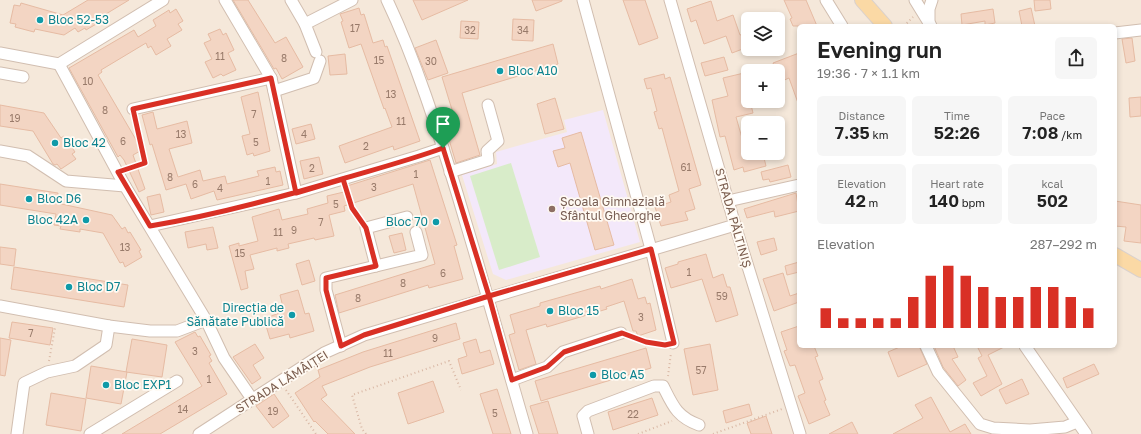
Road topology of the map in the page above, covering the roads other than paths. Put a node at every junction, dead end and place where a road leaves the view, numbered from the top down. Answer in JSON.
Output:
{"nodes":[{"id":1,"x":163,"y":0,"type":"edge"},
{"id":2,"x":225,"y":0,"type":"edge"},
{"id":3,"x":291,"y":0,"type":"edge"},
{"id":4,"x":352,"y":0,"type":"edge"},
{"id":5,"x":387,"y":0,"type":"edge"},
{"id":6,"x":583,"y":0,"type":"edge"},
{"id":7,"x":670,"y":0,"type":"edge"},
{"id":8,"x":826,"y":0,"type":"edge"},
{"id":9,"x":862,"y":0,"type":"edge"},
{"id":10,"x":915,"y":0,"type":"edge"},
{"id":11,"x":932,"y":0,"type":"edge"},
{"id":12,"x":306,"y":24,"type":"junction"},
{"id":13,"x":841,"y":24,"type":"edge"},
{"id":14,"x":884,"y":24,"type":"edge"},
{"id":15,"x":929,"y":24,"type":"edge"},
{"id":16,"x":930,"y":24,"type":"edge"},
{"id":17,"x":1141,"y":30,"type":"edge"},
{"id":18,"x":1117,"y":33,"type":"edge"},
{"id":19,"x":0,"y":53,"type":"edge"},
{"id":20,"x":59,"y":64,"type":"junction"},
{"id":21,"x":0,"y":73,"type":"edge"},
{"id":22,"x":23,"y":78,"type":"dead end"},
{"id":23,"x":271,"y":78,"type":"junction"},
{"id":24,"x":274,"y":91,"type":"junction"},
{"id":25,"x":488,"y":105,"type":"dead end"},
{"id":26,"x":133,"y":109,"type":"road end"},
{"id":27,"x":443,"y":148,"type":"junction"},
{"id":28,"x":0,"y":151,"type":"edge"},
{"id":29,"x":450,"y":172,"type":"junction"},
{"id":30,"x":797,"y":185,"type":"edge"},
{"id":31,"x":125,"y":186,"type":"junction"},
{"id":32,"x":296,"y":193,"type":"junction"},
{"id":33,"x":728,"y":201,"type":"junction"},
{"id":34,"x":407,"y":217,"type":"dead end"},
{"id":35,"x":735,"y":225,"type":"junction"},
{"id":36,"x":150,"y":226,"type":"junction"},
{"id":37,"x":416,"y":232,"type":"dead end"},
{"id":38,"x":651,"y":249,"type":"junction"},
{"id":39,"x":1117,"y":255,"type":"edge"},
{"id":40,"x":376,"y":266,"type":"junction"},
{"id":41,"x":1141,"y":270,"type":"edge"},
{"id":42,"x":489,"y":296,"type":"junction"},
{"id":43,"x":0,"y":306,"type":"edge"},
{"id":44,"x":206,"y":320,"type":"junction"},
{"id":45,"x":109,"y":326,"type":"junction"},
{"id":46,"x":622,"y":333,"type":"road end"},
{"id":47,"x":674,"y":343,"type":"road end"},
{"id":48,"x":341,"y":346,"type":"junction"},
{"id":49,"x":927,"y":348,"type":"edge"},
{"id":50,"x":1026,"y":348,"type":"edge"},
{"id":51,"x":177,"y":380,"type":"dead end"},
{"id":52,"x":512,"y":380,"type":"junction"},
{"id":53,"x":252,"y":399,"type":"junction"},
{"id":54,"x":1077,"y":422,"type":"junction"},
{"id":55,"x":698,"y":425,"type":"dead end"},
{"id":56,"x":17,"y":434,"type":"edge"},
{"id":57,"x":90,"y":434,"type":"edge"},
{"id":58,"x":199,"y":434,"type":"edge"},
{"id":59,"x":527,"y":434,"type":"edge"},
{"id":60,"x":588,"y":434,"type":"edge"},
{"id":61,"x":800,"y":434,"type":"edge"},
{"id":62,"x":1086,"y":434,"type":"edge"}],
"edges":[{"from":1,"to":20,"type":"street"},
{"from":2,"to":23,"type":"street"},
{"from":3,"to":12,"type":"street"},
{"from":4,"to":12,"type":"street"},
{"from":5,"to":27,"type":"street"},
{"from":6,"to":38,"type":"street"},
{"from":7,"to":33,"type":"street","name":"STRADA PĂLTINIȘ"},
{"from":8,"to":13,"type":"street"},
{"from":9,"to":14,"type":"main road"},
{"from":10,"to":15,"type":"street"},
{"from":11,"to":16,"type":"street"},
{"from":12,"to":24,"type":"street"},
{"from":17,"to":18,"type":"street"},
{"from":19,"to":20,"type":"street"},
{"from":20,"to":31,"type":"street"},
{"from":21,"to":22,"type":"street"},
{"from":23,"to":24,"type":"street"},
{"from":23,"to":26,"type":"street"},
{"from":24,"to":32,"type":"street"},
{"from":25,"to":29,"type":"street"},
{"from":27,"to":29,"type":"street"},
{"from":27,"to":32,"type":"street"},
{"from":28,"to":31,"type":"street"},
{"from":29,"to":42,"type":"street"},
{"from":30,"to":33,"type":"street"},
{"from":31,"to":36,"type":"street"},
{"from":32,"to":36,"type":"street"},
{"from":33,"to":35,"type":"street","name":"STRADA PĂLTINIȘ"},
{"from":34,"to":40,"type":"street"},
{"from":35,"to":38,"type":"street","name":"STRADA LĂMÂIȚEI"},
{"from":35,"to":61,"type":"street","name":"STRADA PĂLTINIȘ"},
{"from":36,"to":44,"type":"street"},
{"from":37,"to":40,"type":"street"},
{"from":38,"to":42,"type":"street","name":"STRADA LĂMÂIȚEI"},
{"from":38,"to":47,"type":"street"},
{"from":39,"to":41,"type":"main road"},
{"from":40,"to":48,"type":"street"},
{"from":42,"to":48,"type":"street","name":"STRADA LĂMÂIȚEI"},
{"from":42,"to":52,"type":"street"},
{"from":43,"to":45,"type":"street"},
{"from":44,"to":45,"type":"street"},
{"from":44,"to":53,"type":"street"},
{"from":45,"to":56,"type":"street"},
{"from":46,"to":52,"type":"street"},
{"from":48,"to":53,"type":"street","name":"STRADA LĂMÂIȚEI"},
{"from":49,"to":54,"type":"street"},
{"from":50,"to":54,"type":"street"},
{"from":51,"to":57,"type":"street"},
{"from":52,"to":59,"type":"street"},
{"from":53,"to":58,"type":"street","name":"STRADA LĂMÂIȚEI"},
{"from":54,"to":62,"type":"street"},
{"from":55,"to":60,"type":"street"}]}
